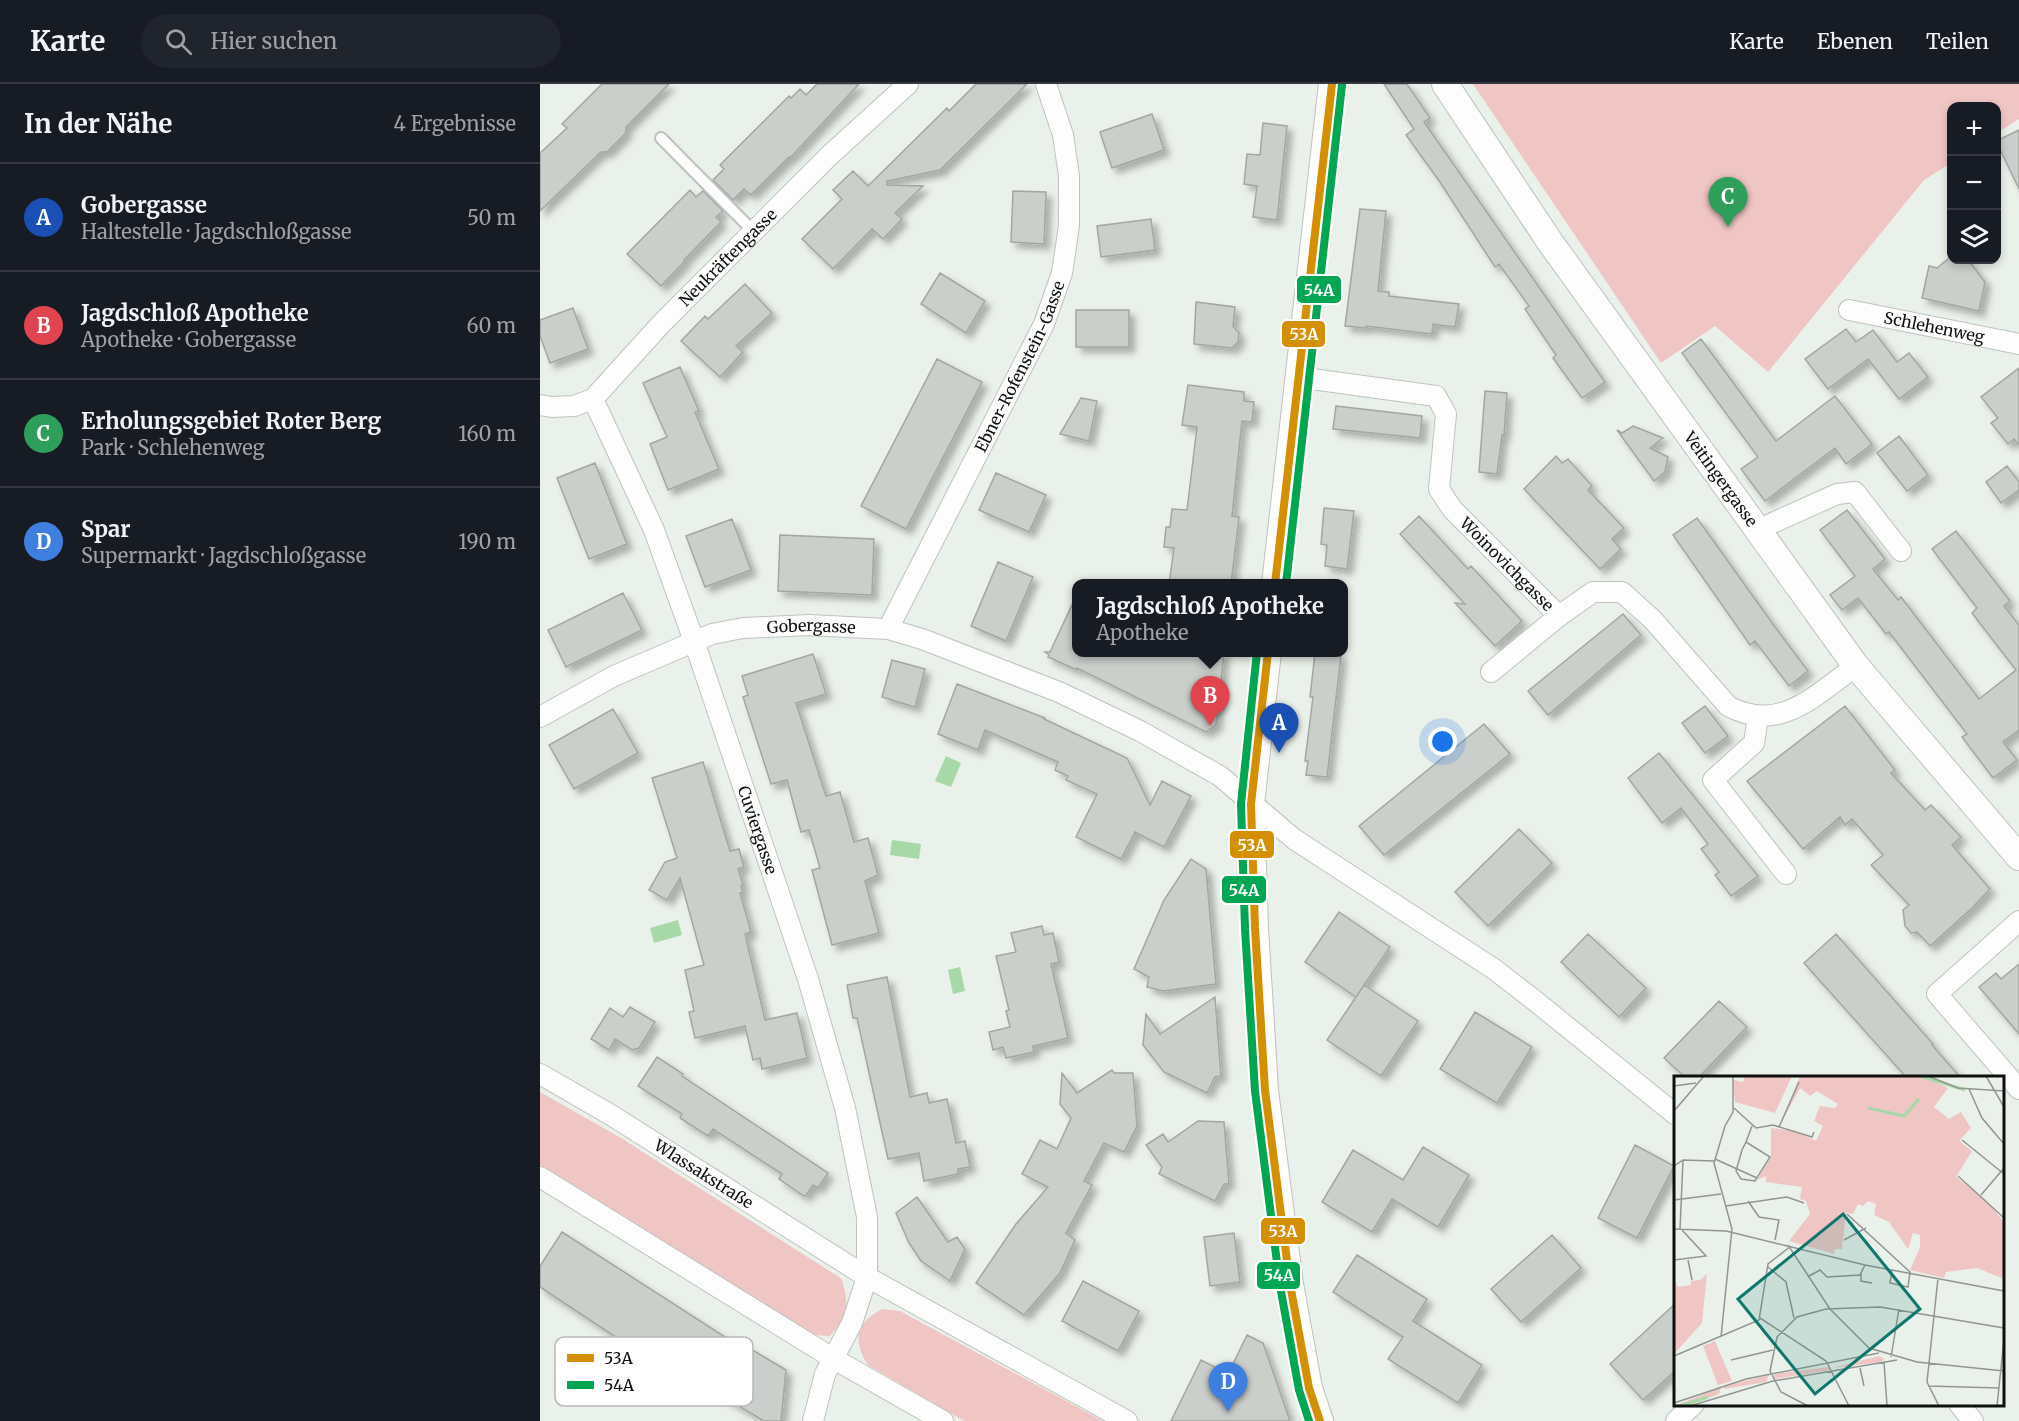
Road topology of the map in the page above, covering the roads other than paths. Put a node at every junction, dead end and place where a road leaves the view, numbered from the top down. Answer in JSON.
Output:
{"nodes":[{"id":1,"x":908,"y":84,"type":"edge"},
{"id":2,"x":1046,"y":84,"type":"edge"},
{"id":3,"x":1332,"y":84,"type":"edge"},
{"id":4,"x":1445,"y":84,"type":"edge"},
{"id":5,"x":661,"y":138,"type":"dead end"},
{"id":6,"x":754,"y":232,"type":"junction"},
{"id":7,"x":1849,"y":310,"type":"dead end"},
{"id":8,"x":2019,"y":344,"type":"edge"},
{"id":9,"x":1297,"y":377,"type":"junction"},
{"id":10,"x":592,"y":399,"type":"junction"},
{"id":11,"x":540,"y":405,"type":"edge"},
{"id":12,"x":1757,"y":530,"type":"junction"},
{"id":13,"x":1901,"y":551,"type":"dead end"},
{"id":14,"x":1276,"y":579,"type":"edge"},
{"id":15,"x":1559,"y":616,"type":"junction"},
{"id":16,"x":888,"y":630,"type":"junction"},
{"id":17,"x":694,"y":641,"type":"junction"},
{"id":18,"x":1267,"y":657,"type":"edge"},
{"id":19,"x":1856,"y":666,"type":"junction"},
{"id":20,"x":1491,"y":672,"type":"dead end"},
{"id":21,"x":540,"y":717,"type":"edge"},
{"id":22,"x":1758,"y":717,"type":"junction"},
{"id":23,"x":1251,"y":804,"type":"junction"},
{"id":24,"x":2019,"y":857,"type":"edge"},
{"id":25,"x":1786,"y":874,"type":"dead end"},
{"id":26,"x":2019,"y":921,"type":"edge"},
{"id":27,"x":540,"y":1074,"type":"edge"},
{"id":28,"x":2019,"y":1089,"type":"edge"},
{"id":29,"x":1674,"y":1113,"type":"edge"},
{"id":30,"x":540,"y":1177,"type":"edge"},
{"id":31,"x":867,"y":1277,"type":"junction"},
{"id":32,"x":834,"y":1359,"type":"junction"},
{"id":33,"x":1692,"y":1406,"type":"edge"},
{"id":34,"x":1961,"y":1406,"type":"edge"},
{"id":35,"x":813,"y":1421,"type":"edge"},
{"id":36,"x":943,"y":1421,"type":"edge"},
{"id":37,"x":1127,"y":1421,"type":"edge"},
{"id":38,"x":1320,"y":1421,"type":"edge"},
{"id":39,"x":1676,"y":1421,"type":"edge"},
{"id":40,"x":1973,"y":1421,"type":"edge"}],
"edges":[{"from":1,"to":6,"type":"street","name":"Neukräftengasse"},
{"from":2,"to":16,"type":"street","name":"Ebner-Rofenstein-Gasse"},
{"from":3,"to":9,"type":"street"},
{"from":4,"to":12,"type":"street","name":"Veitingergasse"},
{"from":5,"to":6,"type":"lane"},
{"from":6,"to":10,"type":"street","name":"Neukräftengasse"},
{"from":7,"to":8,"type":"street","name":"Schlehenweg"},
{"from":9,"to":14,"type":"street"},
{"from":9,"to":15,"type":"street","name":"Woinovichgasse"},
{"from":10,"to":11,"type":"street"},
{"from":10,"to":17,"type":"street","name":"Cuviergasse"},
{"from":12,"to":13,"type":"street"},
{"from":12,"to":19,"type":"street","name":"Veitingergasse"},
{"from":15,"to":20,"type":"street"},
{"from":15,"to":22,"type":"street","name":"Woinovichgasse"},
{"from":16,"to":17,"type":"street","name":"Gobergasse"},
{"from":16,"to":23,"type":"street","name":"Gobergasse"},
{"from":17,"to":21,"type":"street","name":"Gobergasse"},
{"from":17,"to":31,"type":"street","name":"Cuviergasse"},
{"from":18,"to":23,"type":"street"},
{"from":19,"to":22,"type":"street"},
{"from":19,"to":24,"type":"street","name":"Veitingergasse"},
{"from":22,"to":25,"type":"street"},
{"from":23,"to":29,"type":"street","name":"Gobergasse"},
{"from":23,"to":38,"type":"street"},
{"from":26,"to":28,"type":"street"},
{"from":27,"to":31,"type":"street","name":"Wlassakstraße"},
{"from":30,"to":32,"type":"street"},
{"from":31,"to":32,"type":"street"},
{"from":31,"to":37,"type":"street","name":"Wlassakstraße"},
{"from":32,"to":35,"type":"street"},
{"from":32,"to":36,"type":"street"},
{"from":33,"to":39,"type":"street"},
{"from":34,"to":40,"type":"street"}]}
